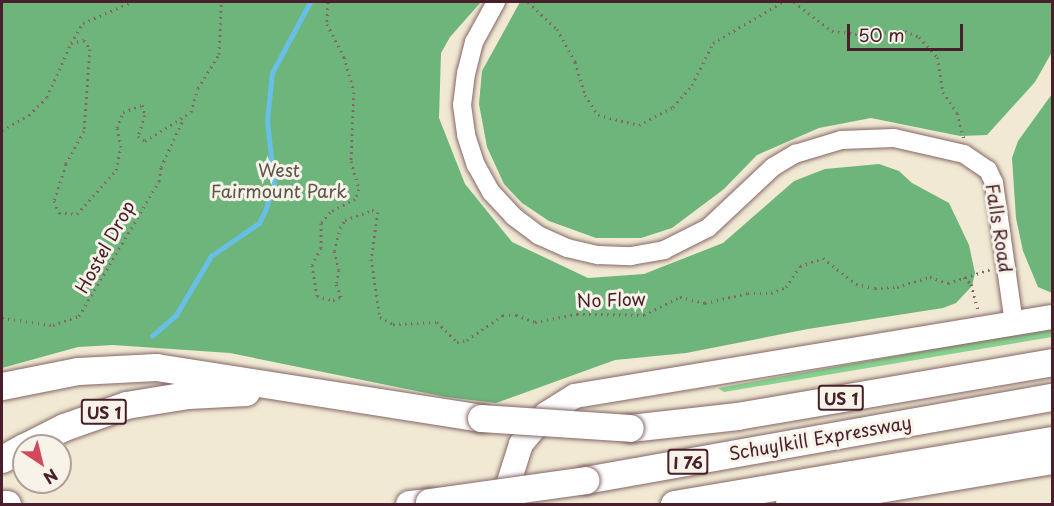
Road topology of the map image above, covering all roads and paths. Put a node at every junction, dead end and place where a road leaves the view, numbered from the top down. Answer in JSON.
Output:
{"nodes":[{"id":1,"x":132,"y":2,"type":"edge"},
{"id":2,"x":221,"y":2,"type":"edge"},
{"id":3,"x":328,"y":2,"type":"edge"},
{"id":4,"x":496,"y":2,"type":"edge"},
{"id":5,"x":528,"y":2,"type":"edge"},
{"id":6,"x":783,"y":2,"type":"edge"},
{"id":7,"x":794,"y":2,"type":"edge"},
{"id":8,"x":71,"y":43,"type":"junction"},
{"id":9,"x":184,"y":118,"type":"junction"},
{"id":10,"x":2,"y":130,"type":"edge"},
{"id":11,"x":964,"y":154,"type":"junction"},
{"id":12,"x":1006,"y":266,"type":"junction"},
{"id":13,"x":963,"y":276,"type":"junction"},
{"id":14,"x":1053,"y":317,"type":"edge"},
{"id":15,"x":2,"y":318,"type":"edge"},
{"id":16,"x":1014,"y":323,"type":"junction"},
{"id":17,"x":980,"y":329,"type":"junction"},
{"id":18,"x":1053,"y":362,"type":"edge"},
{"id":19,"x":2,"y":386,"type":"edge"},
{"id":20,"x":301,"y":390,"type":"junction"},
{"id":21,"x":1053,"y":398,"type":"edge"},
{"id":22,"x":630,"y":428,"type":"junction"},
{"id":23,"x":52,"y":434,"type":"edge"},
{"id":24,"x":1053,"y":440,"type":"edge"},
{"id":25,"x":790,"y":444,"type":"junction"},
{"id":26,"x":1053,"y":461,"type":"edge"},
{"id":27,"x":419,"y":503,"type":"edge"},
{"id":28,"x":2,"y":504,"type":"edge"},
{"id":29,"x":7,"y":504,"type":"edge"},
{"id":30,"x":502,"y":504,"type":"edge"},
{"id":31,"x":674,"y":504,"type":"edge"},
{"id":32,"x":789,"y":504,"type":"edge"}],
"edges":[{"from":1,"to":8,"type":"path"},
{"from":2,"to":9,"type":"path","name":"Hostel Drop"},
{"from":3,"to":13,"type":"path","name":"No Flow"},
{"from":4,"to":11,"type":"street","name":"Falls Road"},
{"from":5,"to":6,"type":"path"},
{"from":7,"to":11,"type":"path"},
{"from":8,"to":9,"type":"path"},
{"from":8,"to":10,"type":"path"},
{"from":9,"to":15,"type":"path","name":"Hostel Drop"},
{"from":11,"to":12,"type":"street","name":"Falls Road"},
{"from":12,"to":13,"type":"path","name":"No Flow"},
{"from":12,"to":16,"type":"street","name":"Falls Road"},
{"from":13,"to":17,"type":"path"},
{"from":14,"to":16,"type":"main road"},
{"from":16,"to":17,"type":"main road"},
{"from":17,"to":30,"type":"main road"},
{"from":18,"to":22,"type":"highway","number":"US 1"},
{"from":19,"to":20,"type":"highway"},
{"from":20,"to":22,"type":"highway","number":"US 1","bridge":true},
{"from":20,"to":23,"type":"highway","number":"US 1"},
{"from":21,"to":25,"type":"highway","name":"Schuylkill Expressway","number":"I 76"},
{"from":22,"to":25,"type":"highway"},
{"from":24,"to":31,"type":"highway"},
{"from":25,"to":27,"type":"highway","name":"Schuylkill Expressway","number":"I 76","bridge":true},
{"from":26,"to":32,"type":"highway"},
{"from":28,"to":29,"type":"highway"}]}
